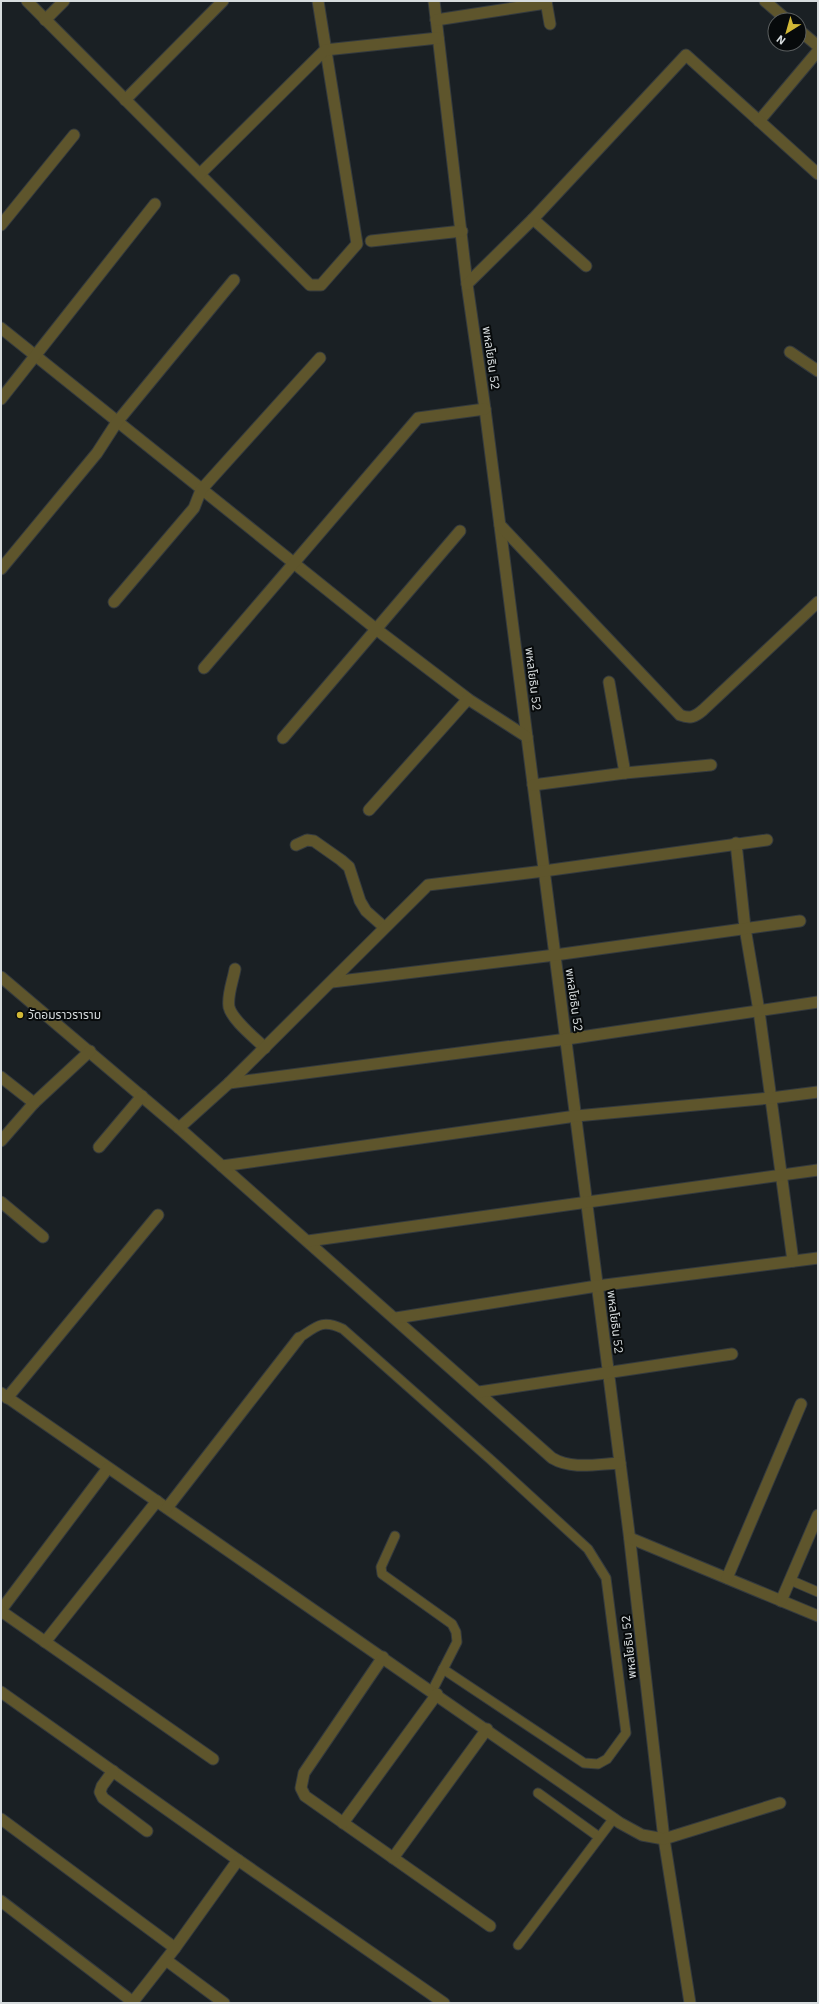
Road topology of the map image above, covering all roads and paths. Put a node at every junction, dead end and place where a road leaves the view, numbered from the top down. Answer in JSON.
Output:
{"nodes":[{"id":1,"x":27,"y":1,"type":"edge"},
{"id":2,"x":64,"y":1,"type":"edge"},
{"id":3,"x":223,"y":1,"type":"edge"},
{"id":4,"x":318,"y":1,"type":"edge"},
{"id":5,"x":434,"y":1,"type":"edge"},
{"id":6,"x":765,"y":1,"type":"edge"},
{"id":7,"x":546,"y":2,"type":"edge"},
{"id":8,"x":778,"y":12,"type":"edge"},
{"id":9,"x":45,"y":20,"type":"junction"},
{"id":10,"x":436,"y":20,"type":"junction"},
{"id":11,"x":550,"y":24,"type":"dead end"},
{"id":12,"x":807,"y":37,"type":"edge"},
{"id":13,"x":438,"y":38,"type":"junction"},
{"id":14,"x":818,"y":46,"type":"edge"},
{"id":15,"x":325,"y":50,"type":"junction"},
{"id":16,"x":818,"y":51,"type":"edge"},
{"id":17,"x":125,"y":100,"type":"junction"},
{"id":18,"x":759,"y":121,"type":"junction"},
{"id":19,"x":74,"y":135,"type":"dead end"},
{"id":20,"x":200,"y":174,"type":"junction"},
{"id":21,"x":818,"y":174,"type":"edge"},
{"id":22,"x":155,"y":204,"type":"dead end"},
{"id":23,"x":533,"y":219,"type":"junction"},
{"id":24,"x":1,"y":225,"type":"edge"},
{"id":25,"x":462,"y":231,"type":"junction"},
{"id":26,"x":371,"y":241,"type":"dead end"},
{"id":27,"x":586,"y":266,"type":"dead end"},
{"id":28,"x":234,"y":280,"type":"dead end"},
{"id":29,"x":467,"y":284,"type":"junction"},
{"id":30,"x":1,"y":328,"type":"edge"},
{"id":31,"x":790,"y":352,"type":"dead end"},
{"id":32,"x":35,"y":356,"type":"junction"},
{"id":33,"x":320,"y":358,"type":"dead end"},
{"id":34,"x":818,"y":371,"type":"edge"},
{"id":35,"x":1,"y":399,"type":"edge"},
{"id":36,"x":485,"y":409,"type":"junction"},
{"id":37,"x":117,"y":422,"type":"junction"},
{"id":38,"x":201,"y":490,"type":"junction"},
{"id":39,"x":500,"y":525,"type":"junction"},
{"id":40,"x":460,"y":531,"type":"dead end"},
{"id":41,"x":292,"y":564,"type":"junction"},
{"id":42,"x":1,"y":569,"type":"edge"},
{"id":43,"x":114,"y":602,"type":"dead end"},
{"id":44,"x":818,"y":602,"type":"edge"},
{"id":45,"x":376,"y":629,"type":"junction"},
{"id":46,"x":204,"y":668,"type":"dead end"},
{"id":47,"x":609,"y":682,"type":"dead end"},
{"id":48,"x":468,"y":699,"type":"junction"},
{"id":49,"x":527,"y":737,"type":"junction"},
{"id":50,"x":282,"y":738,"type":"dead end"},
{"id":51,"x":711,"y":765,"type":"dead end"},
{"id":52,"x":625,"y":773,"type":"junction"},
{"id":53,"x":533,"y":785,"type":"junction"},
{"id":54,"x":369,"y":810,"type":"dead end"},
{"id":55,"x":767,"y":840,"type":"dead end"},
{"id":56,"x":736,"y":843,"type":"junction"},
{"id":57,"x":296,"y":845,"type":"dead end"},
{"id":58,"x":544,"y":871,"type":"junction"},
{"id":59,"x":800,"y":921,"type":"dead end"},
{"id":60,"x":384,"y":927,"type":"junction"},
{"id":61,"x":745,"y":928,"type":"junction"},
{"id":62,"x":555,"y":955,"type":"junction"},
{"id":63,"x":235,"y":970,"type":"dead end"},
{"id":64,"x":1,"y":977,"type":"edge"},
{"id":65,"x":332,"y":982,"type":"junction"},
{"id":66,"x":818,"y":1002,"type":"edge"},
{"id":67,"x":759,"y":1011,"type":"junction"},
{"id":68,"x":567,"y":1039,"type":"junction"},
{"id":69,"x":265,"y":1048,"type":"junction"},
{"id":70,"x":90,"y":1051,"type":"junction"},
{"id":71,"x":1,"y":1077,"type":"edge"},
{"id":72,"x":229,"y":1083,"type":"junction"},
{"id":73,"x":818,"y":1092,"type":"edge"},
{"id":74,"x":142,"y":1096,"type":"junction"},
{"id":75,"x":771,"y":1098,"type":"junction"},
{"id":76,"x":34,"y":1103,"type":"junction"},
{"id":77,"x":576,"y":1116,"type":"junction"},
{"id":78,"x":179,"y":1128,"type":"junction"},
{"id":79,"x":1,"y":1141,"type":"edge"},
{"id":80,"x":99,"y":1147,"type":"dead end"},
{"id":81,"x":222,"y":1166,"type":"junction"},
{"id":82,"x":818,"y":1170,"type":"edge"},
{"id":83,"x":780,"y":1175,"type":"junction"},
{"id":84,"x":1,"y":1202,"type":"edge"},
{"id":85,"x":587,"y":1202,"type":"junction"},
{"id":86,"x":158,"y":1215,"type":"dead end"},
{"id":87,"x":43,"y":1237,"type":"dead end"},
{"id":88,"x":308,"y":1241,"type":"junction"},
{"id":89,"x":818,"y":1258,"type":"edge"},
{"id":90,"x":793,"y":1261,"type":"junction"},
{"id":91,"x":598,"y":1286,"type":"junction"},
{"id":92,"x":396,"y":1318,"type":"junction"},
{"id":93,"x":299,"y":1338,"type":"joint"},
{"id":94,"x":732,"y":1354,"type":"dead end"},
{"id":95,"x":608,"y":1372,"type":"junction"},
{"id":96,"x":479,"y":1392,"type":"junction"},
{"id":97,"x":4,"y":1395,"type":"edge"},
{"id":98,"x":801,"y":1404,"type":"dead end"},
{"id":99,"x":620,"y":1463,"type":"junction"},
{"id":100,"x":108,"y":1468,"type":"junction"},
{"id":101,"x":157,"y":1501,"type":"junction"},
{"id":102,"x":166,"y":1508,"type":"junction"},
{"id":103,"x":818,"y":1515,"type":"edge"},
{"id":104,"x":395,"y":1536,"type":"dead end"},
{"id":105,"x":630,"y":1538,"type":"junction"},
{"id":106,"x":727,"y":1578,"type":"junction"},
{"id":107,"x":790,"y":1580,"type":"junction"},
{"id":108,"x":818,"y":1592,"type":"edge"},
{"id":109,"x":781,"y":1601,"type":"junction"},
{"id":110,"x":1,"y":1611,"type":"edge"},
{"id":111,"x":818,"y":1616,"type":"edge"},
{"id":112,"x":45,"y":1642,"type":"junction"},
{"id":113,"x":383,"y":1657,"type":"junction"},
{"id":114,"x":443,"y":1668,"type":"junction"},
{"id":115,"x":1,"y":1692,"type":"edge"},
{"id":116,"x":434,"y":1693,"type":"junction"},
{"id":117,"x":487,"y":1730,"type":"junction"},
{"id":118,"x":213,"y":1759,"type":"dead end"},
{"id":119,"x":113,"y":1771,"type":"junction"},
{"id":120,"x":538,"y":1793,"type":"dead end"},
{"id":121,"x":780,"y":1803,"type":"dead end"},
{"id":122,"x":614,"y":1818,"type":"junction"},
{"id":123,"x":1,"y":1819,"type":"edge"},
{"id":124,"x":343,"y":1823,"type":"junction"},
{"id":125,"x":147,"y":1831,"type":"dead end"},
{"id":126,"x":599,"y":1837,"type":"junction"},
{"id":127,"x":664,"y":1840,"type":"junction"},
{"id":128,"x":393,"y":1858,"type":"junction"},
{"id":129,"x":238,"y":1860,"type":"junction"},
{"id":130,"x":1,"y":1900,"type":"edge"},
{"id":131,"x":490,"y":1926,"type":"dead end"},
{"id":132,"x":518,"y":1945,"type":"dead end"},
{"id":133,"x":175,"y":1948,"type":"junction"},
{"id":134,"x":166,"y":1960,"type":"junction"},
{"id":135,"x":132,"y":2002,"type":"edge"},
{"id":136,"x":224,"y":2003,"type":"edge"},
{"id":137,"x":444,"y":2003,"type":"edge"},
{"id":138,"x":690,"y":2003,"type":"edge"}],
"edges":[{"from":1,"to":9,"type":"street"},
{"from":2,"to":9,"type":"street"},
{"from":3,"to":17,"type":"street"},
{"from":4,"to":15,"type":"street"},
{"from":5,"to":10,"type":"street","name":"พหลโยธิน 52"},
{"from":6,"to":8,"type":"street"},
{"from":7,"to":10,"type":"street"},
{"from":7,"to":11,"type":"street"},
{"from":9,"to":17,"type":"street"},
{"from":10,"to":13,"type":"street","name":"พหลโยธิน 52"},
{"from":12,"to":14,"type":"street"},
{"from":13,"to":15,"type":"street"},
{"from":13,"to":25,"type":"street","name":"พหลโยธิน 52"},
{"from":15,"to":20,"type":"street"},
{"from":15,"to":20,"type":"street"},
{"from":16,"to":18,"type":"street"},
{"from":17,"to":20,"type":"street"},
{"from":18,"to":21,"type":"street"},
{"from":18,"to":23,"type":"street"},
{"from":19,"to":24,"type":"street"},
{"from":22,"to":32,"type":"street"},
{"from":23,"to":27,"type":"street"},
{"from":23,"to":29,"type":"street"},
{"from":25,"to":26,"type":"street"},
{"from":25,"to":29,"type":"street","name":"พหลโยธิน 52"},
{"from":28,"to":37,"type":"street"},
{"from":29,"to":36,"type":"street","name":"พหลโยธิน 52"},
{"from":30,"to":32,"type":"street"},
{"from":31,"to":34,"type":"street"},
{"from":32,"to":35,"type":"street"},
{"from":32,"to":37,"type":"street"},
{"from":33,"to":38,"type":"street"},
{"from":36,"to":39,"type":"street","name":"พหลโยธิน 52"},
{"from":36,"to":41,"type":"street"},
{"from":37,"to":38,"type":"street"},
{"from":37,"to":42,"type":"street"},
{"from":38,"to":41,"type":"street"},
{"from":38,"to":43,"type":"street"},
{"from":39,"to":44,"type":"street"},
{"from":39,"to":49,"type":"street","name":"พหลโยธิน 52"},
{"from":40,"to":45,"type":"street"},
{"from":41,"to":45,"type":"street"},
{"from":41,"to":46,"type":"street"},
{"from":45,"to":48,"type":"street"},
{"from":45,"to":50,"type":"street"},
{"from":47,"to":52,"type":"street"},
{"from":48,"to":49,"type":"street"},
{"from":48,"to":54,"type":"street"},
{"from":49,"to":53,"type":"street","name":"พหลโยธิน 52"},
{"from":51,"to":52,"type":"street"},
{"from":52,"to":53,"type":"street"},
{"from":53,"to":58,"type":"street","name":"พหลโยธิน 52"},
{"from":55,"to":56,"type":"street"},
{"from":56,"to":58,"type":"street"},
{"from":56,"to":61,"type":"street"},
{"from":57,"to":60,"type":"street"},
{"from":58,"to":60,"type":"street"},
{"from":58,"to":62,"type":"street","name":"พหลโยธิน 52"},
{"from":59,"to":61,"type":"street"},
{"from":60,"to":65,"type":"street"},
{"from":61,"to":62,"type":"street"},
{"from":61,"to":67,"type":"street"},
{"from":62,"to":65,"type":"street"},
{"from":62,"to":68,"type":"street","name":"พหลโยธิน 52"},
{"from":63,"to":69,"type":"street"},
{"from":64,"to":70,"type":"street"},
{"from":65,"to":69,"type":"street"},
{"from":66,"to":67,"type":"street"},
{"from":67,"to":68,"type":"street"},
{"from":67,"to":75,"type":"street"},
{"from":68,"to":72,"type":"street"},
{"from":68,"to":77,"type":"street","name":"พหลโยธิน 52"},
{"from":69,"to":72,"type":"street"},
{"from":70,"to":74,"type":"street"},
{"from":70,"to":76,"type":"street"},
{"from":71,"to":76,"type":"street"},
{"from":72,"to":78,"type":"street"},
{"from":73,"to":75,"type":"street"},
{"from":74,"to":78,"type":"street"},
{"from":74,"to":80,"type":"street"},
{"from":75,"to":77,"type":"street"},
{"from":75,"to":83,"type":"street"},
{"from":76,"to":79,"type":"street"},
{"from":77,"to":81,"type":"street"},
{"from":77,"to":85,"type":"street","name":"พหลโยธิน 52"},
{"from":78,"to":81,"type":"street"},
{"from":81,"to":88,"type":"street"},
{"from":82,"to":83,"type":"street"},
{"from":83,"to":85,"type":"street"},
{"from":83,"to":90,"type":"street"},
{"from":84,"to":87,"type":"street"},
{"from":85,"to":88,"type":"street"},
{"from":85,"to":91,"type":"street","name":"พหลโยธิน 52"},
{"from":86,"to":97,"type":"street"},
{"from":88,"to":92,"type":"street"},
{"from":89,"to":90,"type":"street"},
{"from":90,"to":91,"type":"street"},
{"from":91,"to":92,"type":"street"},
{"from":91,"to":95,"type":"street","name":"พหลโยธิน 52"},
{"from":92,"to":96,"type":"street"},
{"from":93,"to":102,"type":"street"},
{"from":93,"to":114,"type":"lane"},
{"from":94,"to":95,"type":"street"},
{"from":95,"to":96,"type":"street"},
{"from":95,"to":99,"type":"street","name":"พหลโยธิน 52"},
{"from":96,"to":99,"type":"street"},
{"from":97,"to":100,"type":"street"},
{"from":98,"to":106,"type":"street"},
{"from":99,"to":105,"type":"street","name":"พหลโยธิน 52"},
{"from":100,"to":101,"type":"street"},
{"from":100,"to":110,"type":"street"},
{"from":101,"to":102,"type":"street"},
{"from":101,"to":112,"type":"street"},
{"from":102,"to":113,"type":"street"},
{"from":103,"to":107,"type":"street"},
{"from":104,"to":114,"type":"lane"},
{"from":105,"to":106,"type":"street"},
{"from":105,"to":127,"type":"street","name":"พหลโยธิน 52"},
{"from":106,"to":109,"type":"street"},
{"from":107,"to":108,"type":"lane"},
{"from":107,"to":109,"type":"street"},
{"from":109,"to":111,"type":"street"},
{"from":110,"to":112,"type":"street"},
{"from":112,"to":118,"type":"street"},
{"from":113,"to":116,"type":"street"},
{"from":113,"to":124,"type":"street"},
{"from":114,"to":116,"type":"lane"},
{"from":115,"to":119,"type":"street"},
{"from":116,"to":117,"type":"street"},
{"from":116,"to":124,"type":"street"},
{"from":117,"to":122,"type":"street"},
{"from":117,"to":128,"type":"street"},
{"from":119,"to":125,"type":"street"},
{"from":119,"to":129,"type":"street"},
{"from":120,"to":126,"type":"lane"},
{"from":121,"to":127,"type":"street"},
{"from":122,"to":126,"type":"lane"},
{"from":122,"to":127,"type":"street"},
{"from":123,"to":133,"type":"street"},
{"from":124,"to":128,"type":"street"},
{"from":126,"to":132,"type":"lane"},
{"from":127,"to":138,"type":"street","name":"พหลโยธิน 52"},
{"from":128,"to":131,"type":"street"},
{"from":129,"to":133,"type":"street"},
{"from":129,"to":137,"type":"street"},
{"from":130,"to":135,"type":"street"},
{"from":133,"to":134,"type":"street"},
{"from":134,"to":135,"type":"street"},
{"from":134,"to":136,"type":"street"}]}
